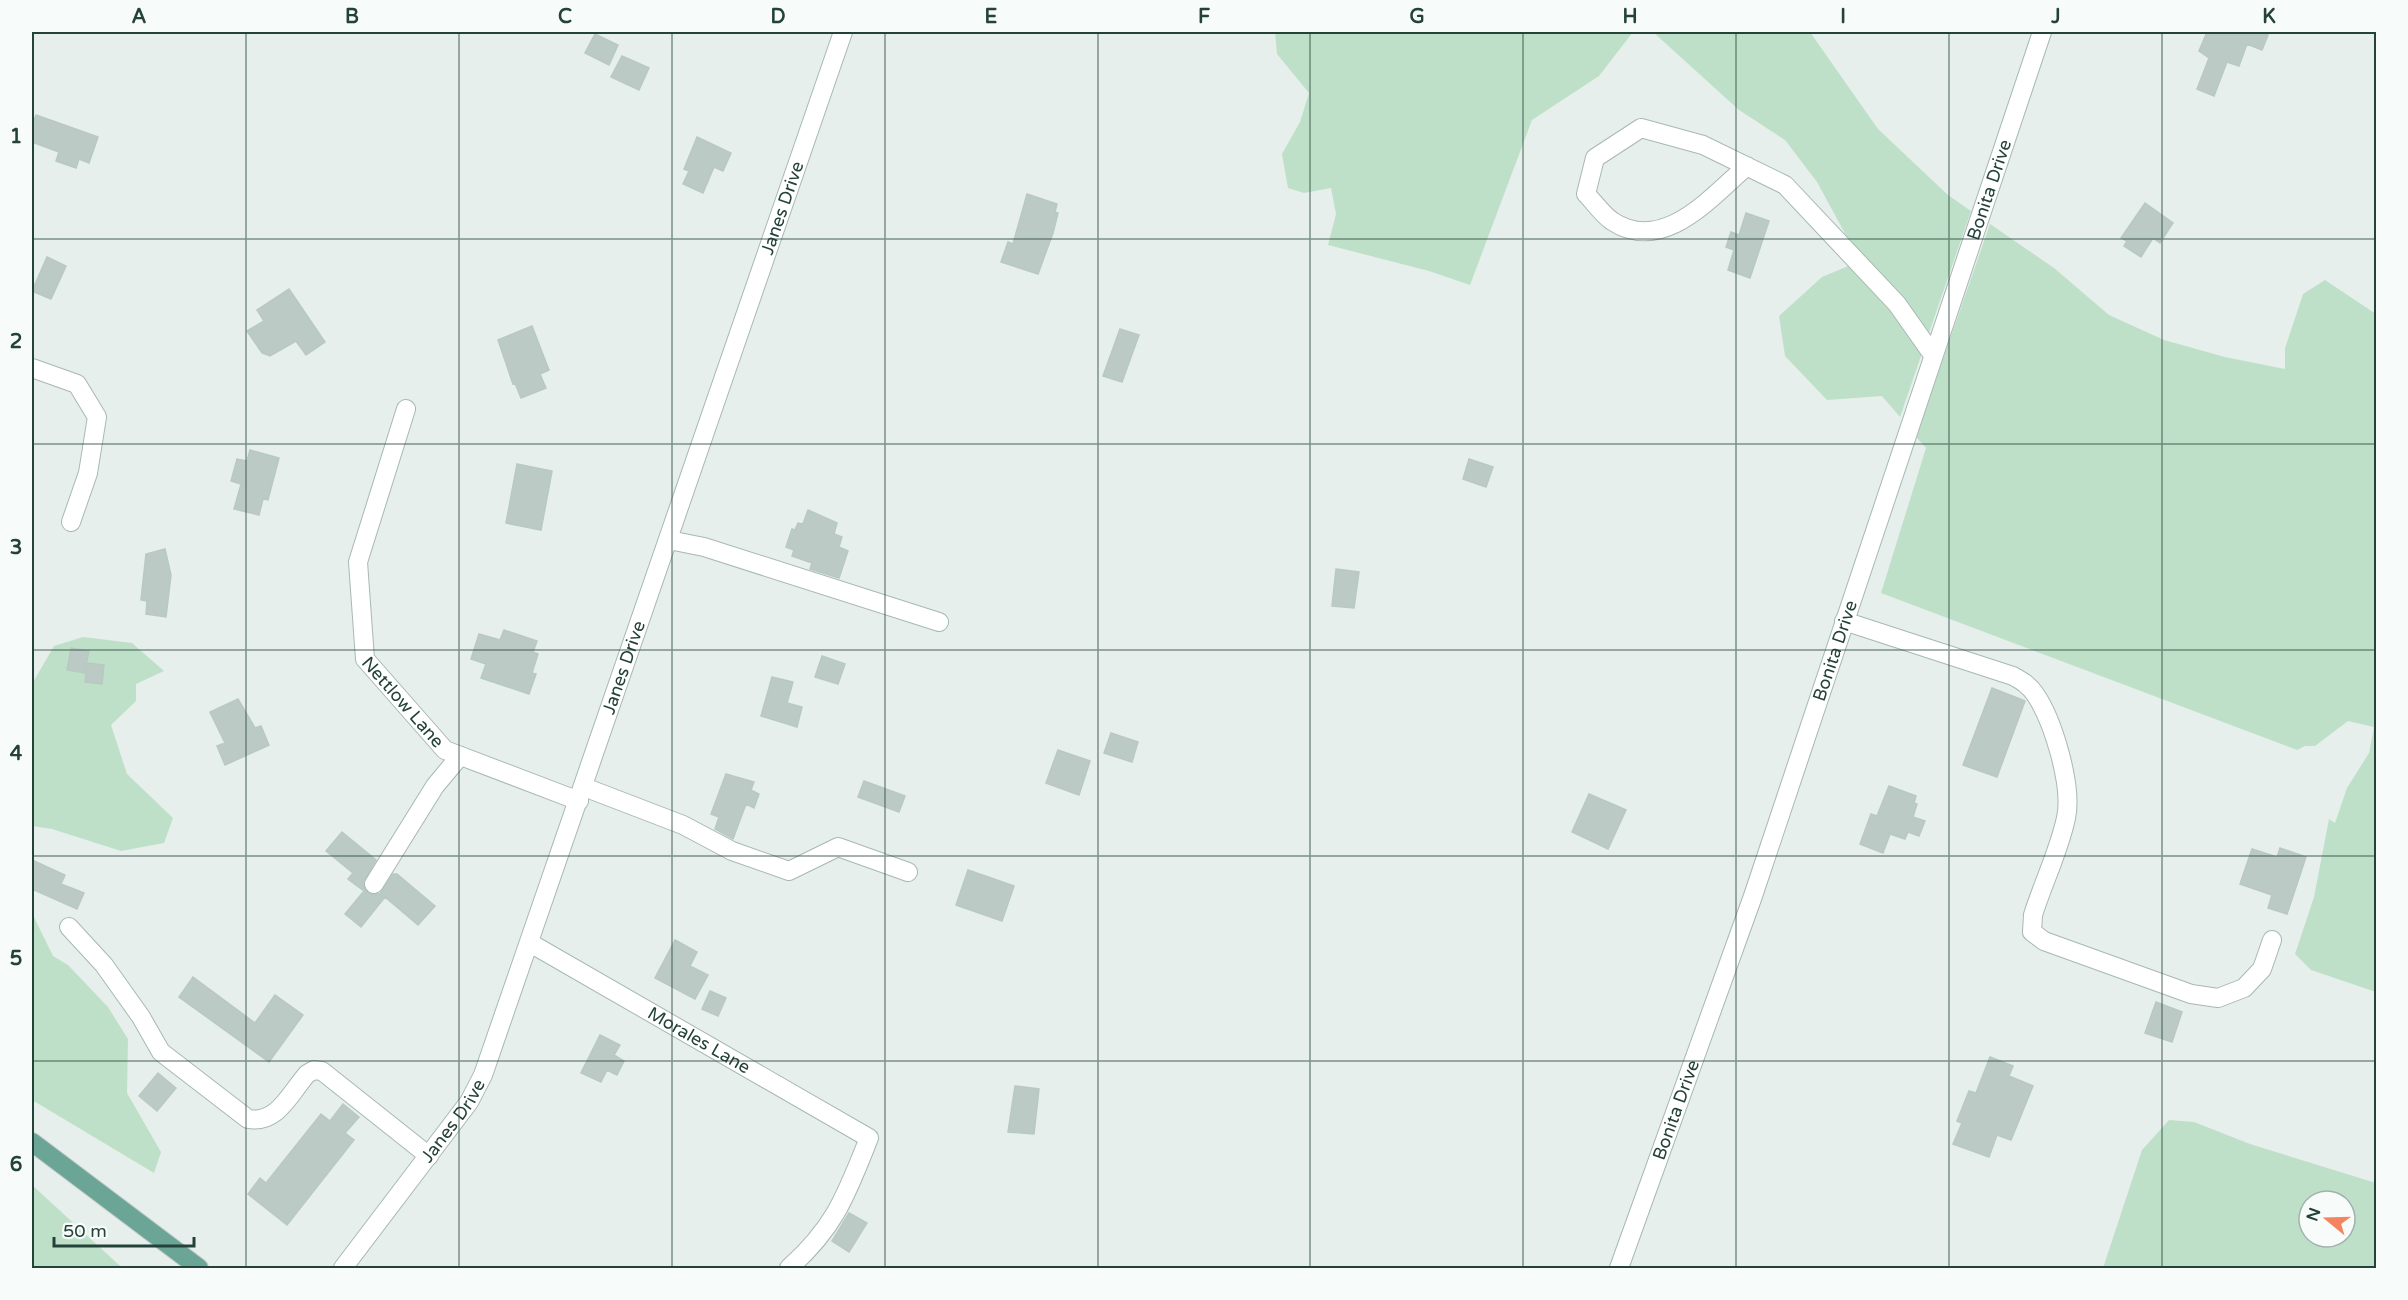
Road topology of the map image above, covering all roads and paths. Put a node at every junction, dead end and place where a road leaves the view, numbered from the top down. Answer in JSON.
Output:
{"nodes":[{"id":1,"x":843,"y":32,"type":"edge"},
{"id":2,"x":2042,"y":32,"type":"edge"},
{"id":3,"x":1747,"y":166,"type":"junction"},
{"id":4,"x":1933,"y":355,"type":"junction"},
{"id":5,"x":32,"y":368,"type":"edge"},
{"id":6,"x":406,"y":409,"type":"dead end"},
{"id":7,"x":71,"y":522,"type":"dead end"},
{"id":8,"x":669,"y":540,"type":"junction"},
{"id":9,"x":1844,"y":621,"type":"junction"},
{"id":10,"x":939,"y":622,"type":"dead end"},
{"id":11,"x":460,"y":756,"type":"junction"},
{"id":12,"x":582,"y":794,"type":"junction"},
{"id":13,"x":908,"y":872,"type":"dead end"},
{"id":14,"x":374,"y":884,"type":"dead end"},
{"id":15,"x":69,"y":927,"type":"dead end"},
{"id":16,"x":2272,"y":940,"type":"dead end"},
{"id":17,"x":530,"y":943,"type":"junction"},
{"id":18,"x":32,"y":1142,"type":"edge"},
{"id":19,"x":429,"y":1156,"type":"junction"},
{"id":20,"x":199,"y":1269,"type":"edge"},
{"id":21,"x":343,"y":1269,"type":"edge"},
{"id":22,"x":789,"y":1269,"type":"edge"},
{"id":23,"x":1619,"y":1269,"type":"edge"}],
"edges":[{"from":1,"to":8,"type":"street","name":"Janes Drive"},
{"from":2,"to":4,"type":"street","name":"Bonita Drive"},
{"from":3,"to":3,"type":"street"},
{"from":3,"to":4,"type":"street"},
{"from":4,"to":9,"type":"street","name":"Bonita Drive"},
{"from":5,"to":7,"type":"street"},
{"from":6,"to":11,"type":"street","name":"Nettlow Lane"},
{"from":8,"to":10,"type":"street"},
{"from":8,"to":12,"type":"street","name":"Janes Drive"},
{"from":9,"to":16,"type":"street"},
{"from":9,"to":23,"type":"street","name":"Bonita Drive"},
{"from":11,"to":12,"type":"street","name":"Nettlow Lane"},
{"from":11,"to":14,"type":"street"},
{"from":12,"to":13,"type":"street","name":"Nettlow Lane"},
{"from":12,"to":17,"type":"street","name":"Janes Drive"},
{"from":15,"to":19,"type":"street"},
{"from":17,"to":19,"type":"street","name":"Janes Drive"},
{"from":17,"to":22,"type":"street","name":"Morales Lane"},
{"from":18,"to":20,"type":"main road"},
{"from":19,"to":21,"type":"street","name":"Janes Drive"}]}
